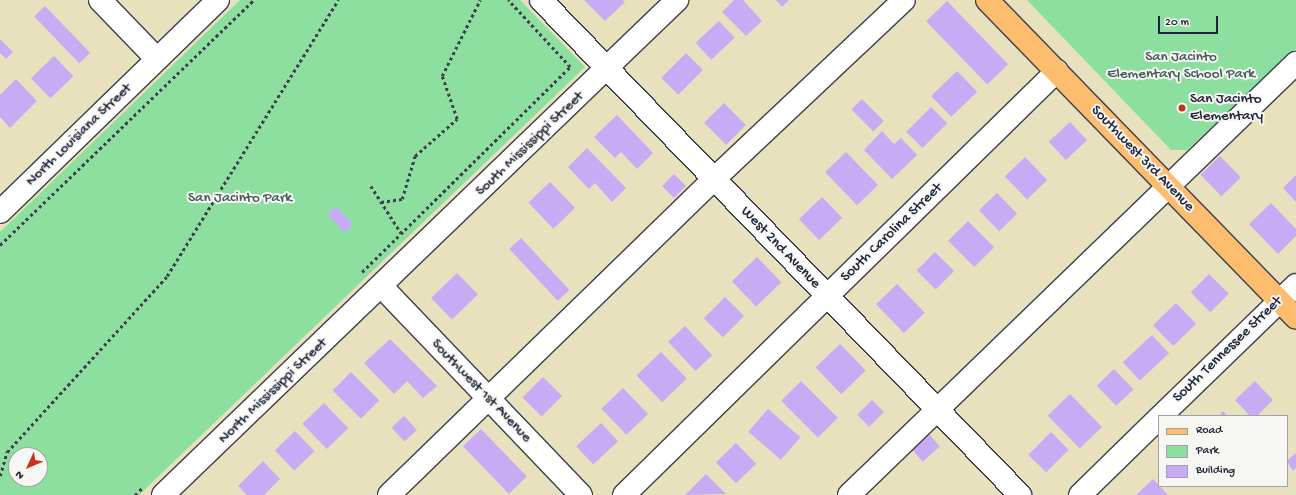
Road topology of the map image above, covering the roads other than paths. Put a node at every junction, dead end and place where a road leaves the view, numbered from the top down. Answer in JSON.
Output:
{"nodes":[{"id":1,"x":100,"y":0,"type":"edge"},
{"id":2,"x":218,"y":0,"type":"edge"},
{"id":3,"x":541,"y":0,"type":"edge"},
{"id":4,"x":677,"y":0,"type":"edge"},
{"id":5,"x":904,"y":0,"type":"edge"},
{"id":6,"x":987,"y":0,"type":"edge"},
{"id":7,"x":157,"y":59,"type":"junction"},
{"id":8,"x":1296,"y":63,"type":"edge"},
{"id":9,"x":606,"y":70,"type":"junction"},
{"id":10,"x":1057,"y":72,"type":"junction"},
{"id":11,"x":713,"y":180,"type":"junction"},
{"id":12,"x":1167,"y":186,"type":"junction"},
{"id":13,"x":0,"y":212,"type":"edge"},
{"id":14,"x":1296,"y":285,"type":"edge"},
{"id":15,"x":382,"y":287,"type":"junction"},
{"id":16,"x":827,"y":297,"type":"junction"},
{"id":17,"x":1279,"y":301,"type":"junction"},
{"id":18,"x":1296,"y":318,"type":"edge"},
{"id":19,"x":488,"y":398,"type":"junction"},
{"id":20,"x":936,"y":409,"type":"junction"},
{"id":21,"x":1162,"y":415,"type":"edge"},
{"id":22,"x":1158,"y":419,"type":"edge"},
{"id":23,"x":155,"y":489,"type":"edge"},
{"id":24,"x":389,"y":495,"type":"edge"},
{"id":25,"x":581,"y":495,"type":"edge"},
{"id":26,"x":624,"y":495,"type":"edge"},
{"id":27,"x":849,"y":495,"type":"edge"},
{"id":28,"x":1020,"y":495,"type":"edge"},
{"id":29,"x":1080,"y":495,"type":"edge"}],
"edges":[{"from":1,"to":7,"type":"street"},
{"from":2,"to":7,"type":"street","name":"North Louisiana Street"},
{"from":3,"to":9,"type":"street","name":"West 2nd Avenue"},
{"from":4,"to":9,"type":"street","name":"South Mississippi Street"},
{"from":5,"to":11,"type":"street"},
{"from":6,"to":10,"type":"main road","name":"Southwest 3rd Avenue"},
{"from":7,"to":13,"type":"street","name":"North Louisiana Street"},
{"from":8,"to":12,"type":"street"},
{"from":9,"to":11,"type":"street","name":"West 2nd Avenue"},
{"from":9,"to":15,"type":"street","name":"South Mississippi Street"},
{"from":10,"to":12,"type":"main road","name":"Southwest 3rd Avenue"},
{"from":10,"to":16,"type":"street","name":"South Carolina Street"},
{"from":11,"to":16,"type":"street","name":"West 2nd Avenue"},
{"from":11,"to":19,"type":"street"},
{"from":12,"to":17,"type":"main road","name":"Southwest 3rd Avenue"},
{"from":12,"to":20,"type":"street"},
{"from":14,"to":17,"type":"street","name":"South Tennessee Street"},
{"from":15,"to":19,"type":"street","name":"Southwest 1st Avenue"},
{"from":15,"to":23,"type":"street","name":"North Mississippi Street"},
{"from":16,"to":20,"type":"street","name":"West 2nd Avenue"},
{"from":16,"to":26,"type":"street","name":"South Carolina Street"},
{"from":17,"to":18,"type":"main road","name":"Southwest 3rd Avenue"},
{"from":17,"to":21,"type":"street","name":"South Tennessee Street"},
{"from":19,"to":24,"type":"street"},
{"from":19,"to":25,"type":"street","name":"Southwest 1st Avenue"},
{"from":20,"to":27,"type":"street"},
{"from":20,"to":28,"type":"street","name":"West 2nd Avenue"},
{"from":22,"to":29,"type":"street","name":"South Tennessee Street"}]}
